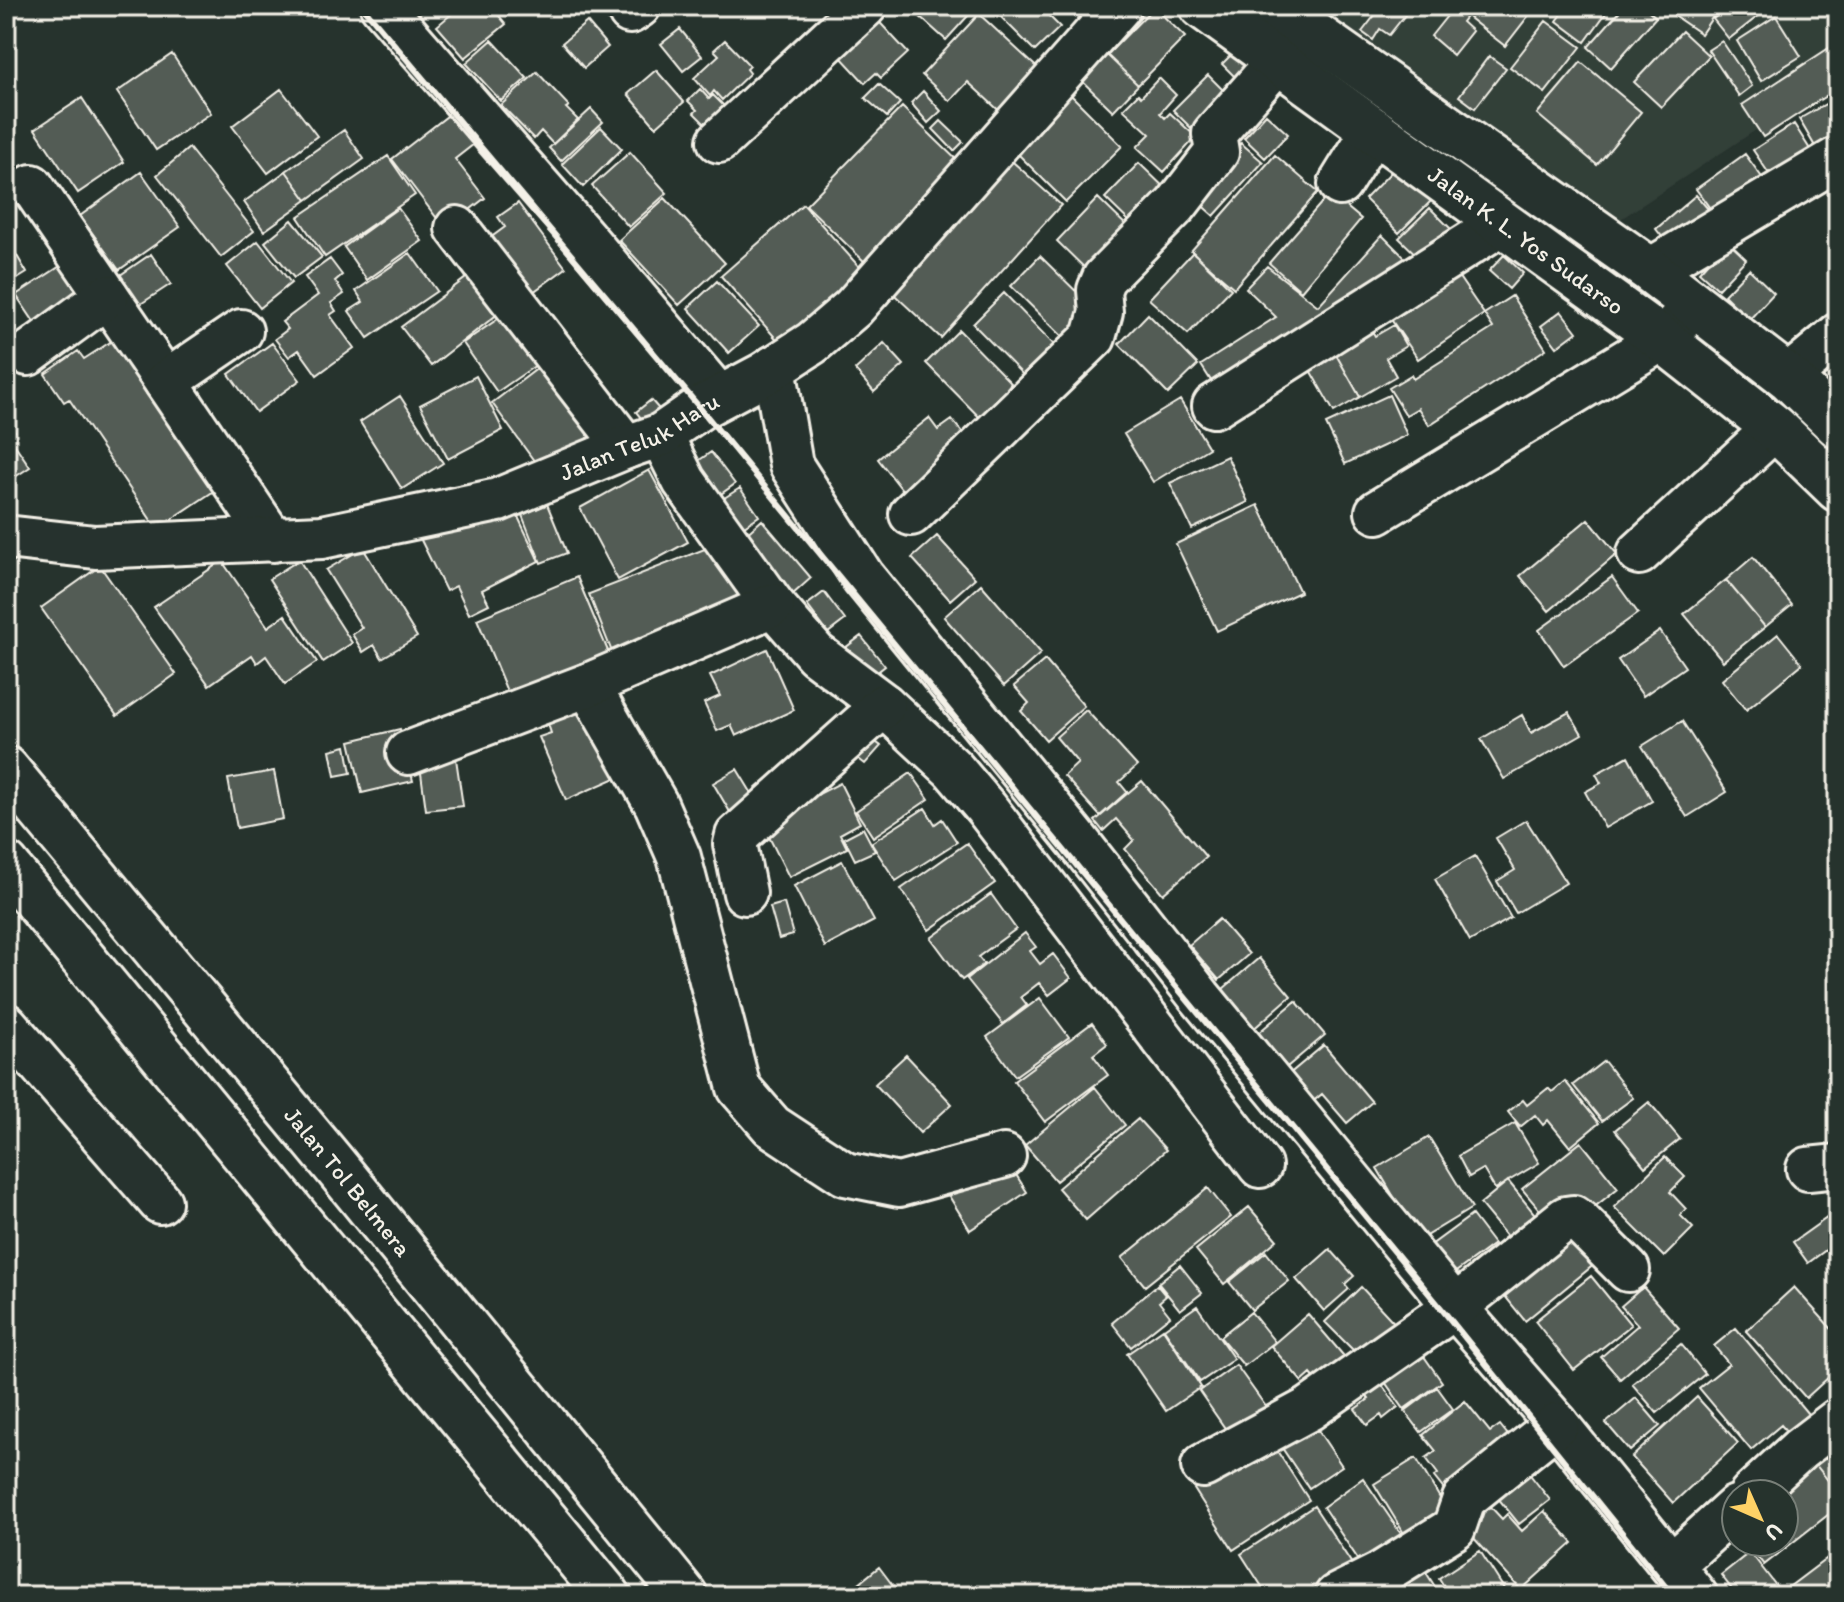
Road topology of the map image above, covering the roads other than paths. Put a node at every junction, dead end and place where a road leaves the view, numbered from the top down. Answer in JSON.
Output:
{"nodes":[{"id":1,"x":382,"y":6,"type":"edge"},
{"id":2,"x":865,"y":6,"type":"edge"},
{"id":3,"x":1120,"y":6,"type":"edge"},
{"id":4,"x":1202,"y":6,"type":"edge"},
{"id":5,"x":1274,"y":6,"type":"edge"},
{"id":6,"x":1278,"y":61,"type":"junction"},
{"id":7,"x":1374,"y":129,"type":"junction"},
{"id":8,"x":719,"y":141,"type":"dead end"},
{"id":9,"x":1838,"y":158,"type":"edge"},
{"id":10,"x":1340,"y":184,"type":"dead end"},
{"id":11,"x":32,"y":186,"type":"dead end"},
{"id":12,"x":1501,"y":224,"type":"junction"},
{"id":13,"x":457,"y":228,"type":"dead end"},
{"id":14,"x":1650,"y":270,"type":"junction"},
{"id":15,"x":107,"y":296,"type":"junction"},
{"id":16,"x":1695,"y":305,"type":"junction"},
{"id":17,"x":241,"y":331,"type":"dead end"},
{"id":18,"x":1838,"y":335,"type":"edge"},
{"id":19,"x":1662,"y":339,"type":"junction"},
{"id":20,"x":28,"y":354,"type":"dead end"},
{"id":21,"x":774,"y":367,"type":"junction"},
{"id":22,"x":1788,"y":377,"type":"junction"},
{"id":23,"x":166,"y":382,"type":"junction"},
{"id":24,"x":719,"y":397,"type":"junction"},
{"id":25,"x":1214,"y":406,"type":"dead end"},
{"id":26,"x":1838,"y":425,"type":"edge"},
{"id":27,"x":1775,"y":428,"type":"junction"},
{"id":28,"x":643,"y":441,"type":"junction"},
{"id":29,"x":1838,"y":489,"type":"edge"},
{"id":30,"x":1377,"y":512,"type":"dead end"},
{"id":31,"x":911,"y":514,"type":"dead end"},
{"id":32,"x":6,"y":537,"type":"edge"},
{"id":33,"x":273,"y":540,"type":"junction"},
{"id":34,"x":1639,"y":553,"type":"dead end"},
{"id":35,"x":773,"y":605,"type":"junction"},
{"id":36,"x":588,"y":685,"type":"junction"},
{"id":37,"x":884,"y":705,"type":"junction"},
{"id":38,"x":408,"y":753,"type":"dead end"},
{"id":39,"x":6,"y":769,"type":"edge"},
{"id":40,"x":6,"y":865,"type":"edge"},
{"id":41,"x":745,"y":893,"type":"dead end"},
{"id":42,"x":6,"y":1025,"type":"edge"},
{"id":43,"x":1004,"y":1156,"type":"dead end"},
{"id":44,"x":1260,"y":1166,"type":"dead end"},
{"id":45,"x":160,"y":1202,"type":"dead end"},
{"id":46,"x":1628,"y":1270,"type":"dead end"},
{"id":47,"x":1455,"y":1307,"type":"junction"},
{"id":48,"x":1838,"y":1420,"type":"edge"},
{"id":49,"x":1557,"y":1424,"type":"junction"},
{"id":50,"x":1203,"y":1466,"type":"dead end"},
{"id":51,"x":1768,"y":1478,"type":"edge"},
{"id":52,"x":1720,"y":1530,"type":"edge"},
{"id":53,"x":1684,"y":1581,"type":"edge"},
{"id":54,"x":608,"y":1596,"type":"edge"},
{"id":55,"x":685,"y":1596,"type":"edge"},
{"id":56,"x":1336,"y":1596,"type":"edge"}],
"edges":[{"from":1,"to":24,"type":"street"},
{"from":2,"to":8,"type":"street"},
{"from":3,"to":21,"type":"street","name":"Jalan Teluk Haru"},
{"from":4,"to":6,"type":"highway","name":"Jalan K. L. Yos Sudarso"},
{"from":5,"to":14,"type":"highway","name":"Jalan K. L. Yos Sudarso"},
{"from":6,"to":7,"type":"highway","name":"Jalan K. L. Yos Sudarso"},
{"from":6,"to":31,"type":"street"},
{"from":7,"to":10,"type":"street"},
{"from":7,"to":12,"type":"highway","name":"Jalan K. L. Yos Sudarso"},
{"from":9,"to":14,"type":"street"},
{"from":11,"to":15,"type":"street"},
{"from":12,"to":19,"type":"highway","name":"Jalan K. L. Yos Sudarso"},
{"from":12,"to":25,"type":"street"},
{"from":13,"to":28,"type":"street"},
{"from":14,"to":16,"type":"highway","name":"Jalan K. L. Yos Sudarso"},
{"from":15,"to":20,"type":"street"},
{"from":15,"to":23,"type":"street"},
{"from":16,"to":19,"type":"street"},
{"from":16,"to":22,"type":"highway","name":"Jalan K. L. Yos Sudarso"},
{"from":17,"to":23,"type":"street"},
{"from":18,"to":22,"type":"street"},
{"from":19,"to":27,"type":"highway","name":"Jalan K. L. Yos Sudarso"},
{"from":19,"to":30,"type":"street"},
{"from":21,"to":24,"type":"street","name":"Jalan Teluk Haru"},
{"from":21,"to":47,"type":"street"},
{"from":22,"to":26,"type":"highway","name":"Jalan K. L. Yos Sudarso"},
{"from":23,"to":33,"type":"street"},
{"from":24,"to":28,"type":"street","name":"Jalan Teluk Haru"},
{"from":27,"to":29,"type":"highway","name":"Jalan K. L. Yos Sudarso"},
{"from":27,"to":34,"type":"street"},
{"from":28,"to":33,"type":"street","name":"Jalan Teluk Haru"},
{"from":28,"to":35,"type":"street"},
{"from":32,"to":33,"type":"street","name":"Jalan Teluk Haru"},
{"from":35,"to":36,"type":"street"},
{"from":35,"to":37,"type":"street"},
{"from":36,"to":38,"type":"street"},
{"from":36,"to":43,"type":"street"},
{"from":37,"to":41,"type":"street"},
{"from":37,"to":44,"type":"street"},
{"from":39,"to":55,"type":"highway","name":"Jalan Tol Belmera"},
{"from":40,"to":54,"type":"highway"},
{"from":42,"to":45,"type":"street"},
{"from":46,"to":47,"type":"street"},
{"from":47,"to":49,"type":"street"},
{"from":47,"to":50,"type":"street"},
{"from":48,"to":51,"type":"street"},
{"from":49,"to":53,"type":"street"},
{"from":49,"to":56,"type":"street"},
{"from":52,"to":53,"type":"street"}]}
